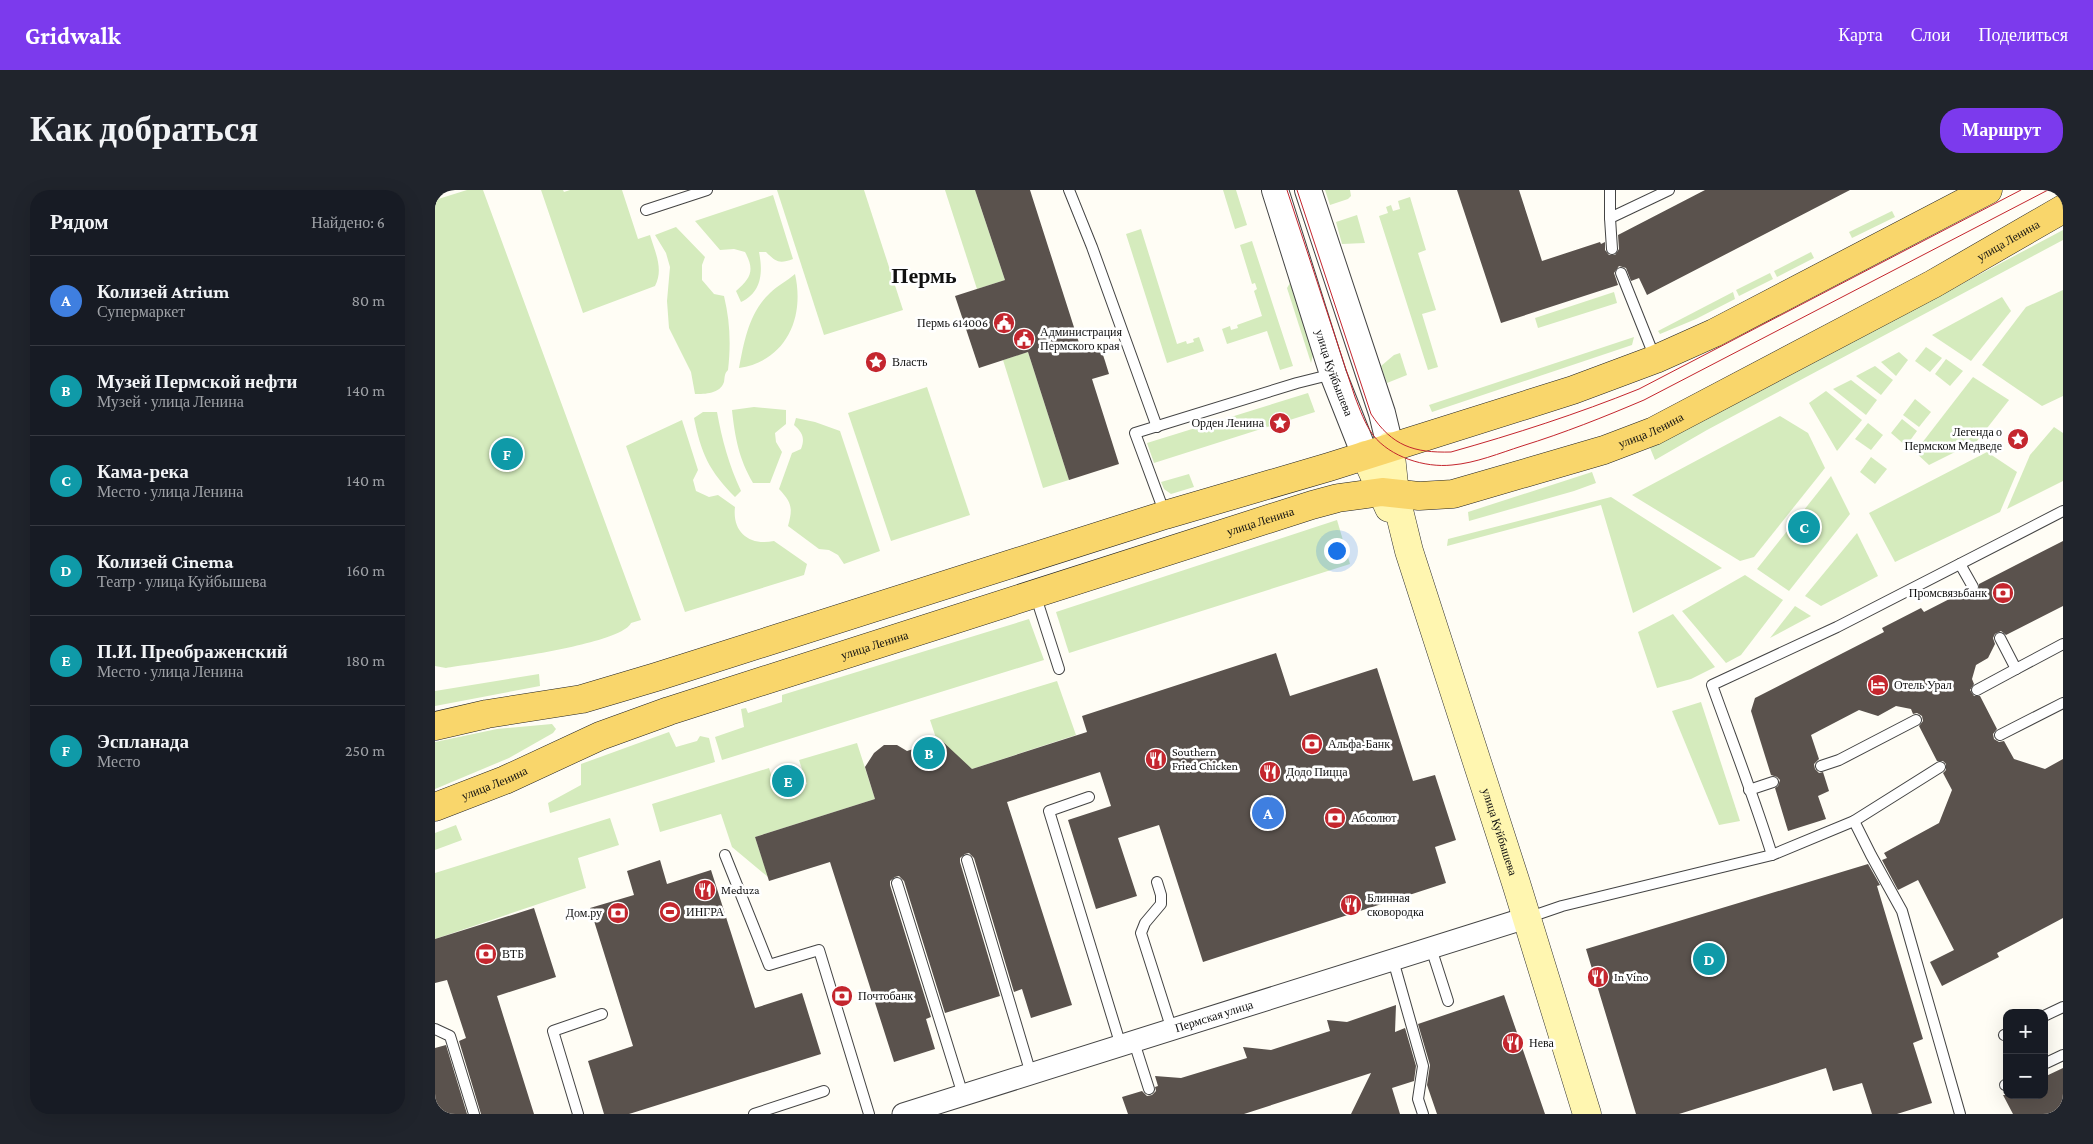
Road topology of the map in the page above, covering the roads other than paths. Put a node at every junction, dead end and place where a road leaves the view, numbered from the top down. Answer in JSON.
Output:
{"nodes":[{"id":1,"x":707,"y":190,"type":"edge"},
{"id":2,"x":1069,"y":190,"type":"edge"},
{"id":3,"x":1275,"y":190,"type":"edge"},
{"id":4,"x":1308,"y":190,"type":"edge"},
{"id":5,"x":1610,"y":190,"type":"edge"},
{"id":6,"x":1669,"y":190,"type":"edge"},
{"id":7,"x":1988,"y":190,"type":"edge"},
{"id":8,"x":646,"y":210,"type":"dead end"},
{"id":9,"x":2063,"y":210,"type":"edge"},
{"id":10,"x":1610,"y":218,"type":"junction"},
{"id":11,"x":1612,"y":249,"type":"dead end"},
{"id":12,"x":1621,"y":273,"type":"dead end"},
{"id":13,"x":1655,"y":360,"type":"junction"},
{"id":14,"x":1333,"y":374,"type":"junction"},
{"id":15,"x":1382,"y":413,"type":"junction"},
{"id":16,"x":1157,"y":426,"type":"junction"},
{"id":17,"x":1429,"y":435,"type":"junction"},
{"id":18,"x":1390,"y":446,"type":"junction"},
{"id":19,"x":1365,"y":455,"type":"junction"},
{"id":20,"x":1388,"y":493,"type":"junction"},
{"id":21,"x":2063,"y":511,"type":"edge"},
{"id":22,"x":1165,"y":515,"type":"junction"},
{"id":23,"x":1961,"y":564,"type":"junction"},
{"id":24,"x":1973,"y":587,"type":"dead end"},
{"id":25,"x":1035,"y":593,"type":"junction"},
{"id":26,"x":2000,"y":638,"type":"dead end"},
{"id":27,"x":2063,"y":644,"type":"edge"},
{"id":28,"x":1059,"y":669,"type":"dead end"},
{"id":29,"x":2016,"y":669,"type":"junction"},
{"id":30,"x":1977,"y":690,"type":"dead end"},
{"id":31,"x":2063,"y":703,"type":"edge"},
{"id":32,"x":1916,"y":720,"type":"dead end"},
{"id":33,"x":435,"y":726,"type":"edge"},
{"id":34,"x":2000,"y":734,"type":"dead end"},
{"id":35,"x":1821,"y":766,"type":"dead end"},
{"id":36,"x":1940,"y":767,"type":"dead end"},
{"id":37,"x":1773,"y":782,"type":"dead end"},
{"id":38,"x":1749,"y":790,"type":"junction"},
{"id":39,"x":1089,"y":797,"type":"dead end"},
{"id":40,"x":435,"y":807,"type":"edge"},
{"id":41,"x":1854,"y":821,"type":"junction"},
{"id":42,"x":725,"y":855,"type":"dead end"},
{"id":43,"x":1771,"y":855,"type":"junction"},
{"id":44,"x":967,"y":860,"type":"dead end"},
{"id":45,"x":897,"y":882,"type":"dead end"},
{"id":46,"x":1157,"y":882,"type":"dead end"},
{"id":47,"x":1526,"y":918,"type":"junction"},
{"id":48,"x":1431,"y":948,"type":"junction"},
{"id":49,"x":1393,"y":960,"type":"junction"},
{"id":50,"x":1448,"y":1001,"type":"dead end"},
{"id":51,"x":2063,"y":1007,"type":"edge"},
{"id":52,"x":602,"y":1014,"type":"dead end"},
{"id":53,"x":2048,"y":1014,"type":"edge"},
{"id":54,"x":435,"y":1029,"type":"edge"},
{"id":55,"x":1172,"y":1030,"type":"junction"},
{"id":56,"x":1127,"y":1044,"type":"junction"},
{"id":57,"x":2063,"y":1055,"type":"edge"},
{"id":58,"x":2048,"y":1062,"type":"edge"},
{"id":59,"x":1031,"y":1074,"type":"junction"},
{"id":60,"x":1149,"y":1089,"type":"dead end"},
{"id":61,"x":824,"y":1091,"type":"dead end"},
{"id":62,"x":963,"y":1095,"type":"junction"},
{"id":63,"x":475,"y":1114,"type":"edge"},
{"id":64,"x":578,"y":1114,"type":"edge"},
{"id":65,"x":754,"y":1114,"type":"edge"},
{"id":66,"x":869,"y":1114,"type":"edge"},
{"id":67,"x":903,"y":1114,"type":"edge"},
{"id":68,"x":1423,"y":1114,"type":"edge"},
{"id":69,"x":1587,"y":1114,"type":"edge"},
{"id":70,"x":1960,"y":1114,"type":"edge"}],
"edges":[{"from":1,"to":8,"type":"lane"},
{"from":2,"to":16,"type":"lane"},
{"from":3,"to":14,"type":"street","name":"улица Куйбышева"},
{"from":4,"to":15,"type":"street","name":"улица Куйбышева"},
{"from":5,"to":10,"type":"lane"},
{"from":6,"to":10,"type":"lane"},
{"from":7,"to":13,"type":"main road"},
{"from":9,"to":20,"type":"main road","name":"улица Ленина"},
{"from":10,"to":11,"type":"lane"},
{"from":12,"to":13,"type":"lane"},
{"from":13,"to":17,"type":"main road"},
{"from":14,"to":16,"type":"lane"},
{"from":14,"to":19,"type":"street","name":"улица Куйбышева"},
{"from":15,"to":17,"type":"street"},
{"from":15,"to":18,"type":"street","name":"улица Куйбышева"},
{"from":16,"to":22,"type":"lane"},
{"from":17,"to":18,"type":"main road"},
{"from":18,"to":19,"type":"main road"},
{"from":18,"to":20,"type":"main road","name":"улица Куйбышева"},
{"from":19,"to":20,"type":"main road","name":"улица Куйбышева"},
{"from":19,"to":22,"type":"main road"},
{"from":20,"to":25,"type":"main road","name":"улица Ленина"},
{"from":20,"to":47,"type":"main road","name":"улица Куйбышева"},
{"from":21,"to":23,"type":"lane"},
{"from":22,"to":33,"type":"main road"},
{"from":23,"to":24,"type":"lane"},
{"from":23,"to":38,"type":"lane"},
{"from":25,"to":28,"type":"lane"},
{"from":25,"to":40,"type":"main road","name":"улица Ленина"},
{"from":26,"to":29,"type":"lane"},
{"from":27,"to":29,"type":"lane"},
{"from":29,"to":30,"type":"lane"},
{"from":31,"to":34,"type":"lane"},
{"from":32,"to":35,"type":"lane"},
{"from":36,"to":41,"type":"lane"},
{"from":37,"to":38,"type":"lane"},
{"from":38,"to":43,"type":"lane"},
{"from":39,"to":56,"type":"lane"},
{"from":41,"to":43,"type":"lane"},
{"from":41,"to":70,"type":"lane"},
{"from":42,"to":66,"type":"lane"},
{"from":43,"to":47,"type":"lane"},
{"from":44,"to":59,"type":"lane"},
{"from":45,"to":62,"type":"lane"},
{"from":46,"to":55,"type":"lane"},
{"from":47,"to":48,"type":"street","name":"Пермская улица"},
{"from":47,"to":69,"type":"main road","name":"улица Куйбышева"},
{"from":48,"to":49,"type":"street","name":"Пермская улица"},
{"from":48,"to":50,"type":"lane"},
{"from":49,"to":55,"type":"street","name":"Пермская улица"},
{"from":49,"to":68,"type":"lane"},
{"from":51,"to":53,"type":"lane"},
{"from":52,"to":64,"type":"lane"},
{"from":54,"to":63,"type":"lane"},
{"from":55,"to":56,"type":"street","name":"Пермская улица"},
{"from":56,"to":59,"type":"street","name":"Пермская улица"},
{"from":56,"to":60,"type":"lane"},
{"from":57,"to":58,"type":"lane"},
{"from":59,"to":62,"type":"street","name":"Пермская улица"},
{"from":61,"to":65,"type":"lane"},
{"from":62,"to":67,"type":"street","name":"Пермская улица"}]}
